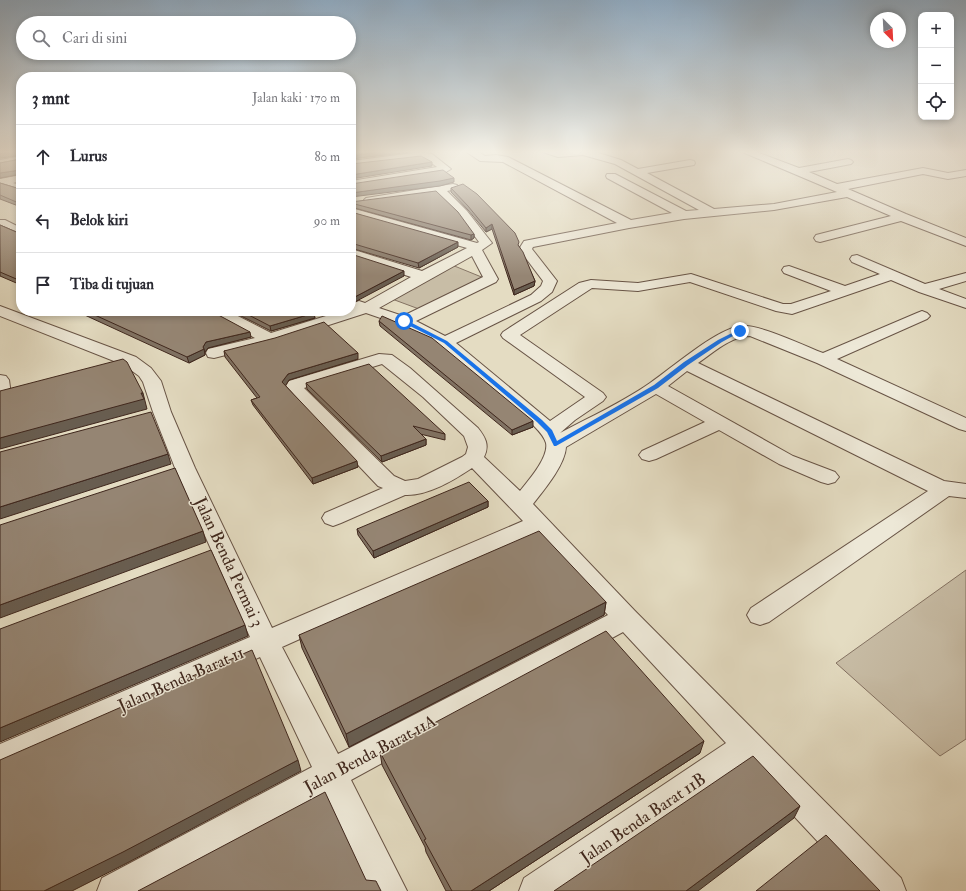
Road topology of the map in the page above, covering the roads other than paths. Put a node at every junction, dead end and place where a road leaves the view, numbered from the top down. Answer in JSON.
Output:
{"nodes":[{"id":1,"x":421,"y":193,"type":"edge"},
{"id":2,"x":443,"y":193,"type":"edge"},
{"id":3,"x":569,"y":193,"type":"edge"},
{"id":4,"x":642,"y":193,"type":"edge"},
{"id":5,"x":676,"y":193,"type":"edge"},
{"id":6,"x":846,"y":193,"type":"edge"},
{"id":7,"x":854,"y":196,"type":"junction"},
{"id":8,"x":356,"y":201,"type":"edge"},
{"id":9,"x":356,"y":212,"type":"edge"},
{"id":10,"x":711,"y":212,"type":"junction"},
{"id":11,"x":684,"y":215,"type":"junction"},
{"id":12,"x":902,"y":217,"type":"junction"},
{"id":13,"x":777,"y":218,"type":"dead end"},
{"id":14,"x":16,"y":219,"type":"edge"},
{"id":15,"x":0,"y":224,"type":"edge"},
{"id":16,"x":629,"y":224,"type":"junction"},
{"id":17,"x":16,"y":231,"type":"edge"},
{"id":18,"x":820,"y":238,"type":"dead end"},
{"id":19,"x":966,"y":242,"type":"edge"},
{"id":20,"x":477,"y":248,"type":"junction"},
{"id":21,"x":356,"y":255,"type":"edge"},
{"id":22,"x":857,"y":259,"type":"dead end"},
{"id":23,"x":789,"y":270,"type":"dead end"},
{"id":24,"x":891,"y":275,"type":"junction"},
{"id":25,"x":423,"y":276,"type":"junction"},
{"id":26,"x":966,"y":277,"type":"edge"},
{"id":27,"x":924,"y":288,"type":"junction"},
{"id":28,"x":842,"y":290,"type":"junction"},
{"id":29,"x":966,"y":304,"type":"edge"},
{"id":30,"x":356,"y":305,"type":"edge"},
{"id":31,"x":367,"y":308,"type":"junction"},
{"id":32,"x":0,"y":311,"type":"edge"},
{"id":33,"x":356,"y":311,"type":"edge"},
{"id":34,"x":226,"y":316,"type":"edge"},
{"id":35,"x":341,"y":316,"type":"edge"},
{"id":36,"x":922,"y":316,"type":"dead end"},
{"id":37,"x":404,"y":321,"type":"junction"},
{"id":38,"x":270,"y":338,"type":"junction"},
{"id":39,"x":445,"y":342,"type":"junction"},
{"id":40,"x":214,"y":354,"type":"dead end"},
{"id":41,"x":824,"y":359,"type":"junction"},
{"id":42,"x":130,"y":361,"type":"junction"},
{"id":43,"x":686,"y":364,"type":"junction"},
{"id":44,"x":100,"y":369,"type":"edge"},
{"id":45,"x":656,"y":387,"type":"junction"},
{"id":46,"x":719,"y":423,"type":"junction"},
{"id":47,"x":966,"y":425,"type":"edge"},
{"id":48,"x":553,"y":438,"type":"junction"},
{"id":49,"x":649,"y":455,"type":"dead end"},
{"id":50,"x":474,"y":458,"type":"junction"},
{"id":51,"x":186,"y":468,"type":"junction"},
{"id":52,"x":163,"y":475,"type":"edge"},
{"id":53,"x":828,"y":478,"type":"dead end"},
{"id":54,"x":402,"y":488,"type":"junction"},
{"id":55,"x":956,"y":490,"type":"edge"},
{"id":56,"x":529,"y":514,"type":"junction"},
{"id":57,"x":333,"y":518,"type":"dead end"},
{"id":58,"x":760,"y":615,"type":"dead end"},
{"id":59,"x":626,"y":618,"type":"junction"},
{"id":60,"x":266,"y":642,"type":"junction"},
{"id":61,"x":748,"y":746,"type":"junction"},
{"id":62,"x":0,"y":759,"type":"edge"},
{"id":63,"x":331,"y":774,"type":"junction"},
{"id":64,"x":115,"y":891,"type":"edge"},
{"id":65,"x":389,"y":891,"type":"edge"},
{"id":66,"x":537,"y":891,"type":"edge"},
{"id":67,"x":888,"y":891,"type":"edge"}],
"edges":[{"from":1,"to":8,"type":"street"},
{"from":2,"to":20,"type":"street"},
{"from":3,"to":16,"type":"street"},
{"from":4,"to":11,"type":"street"},
{"from":5,"to":10,"type":"street"},
{"from":6,"to":7,"type":"street"},
{"from":7,"to":10,"type":"street"},
{"from":7,"to":12,"type":"street"},
{"from":7,"to":13,"type":"street"},
{"from":9,"to":20,"type":"street"},
{"from":10,"to":11,"type":"street"},
{"from":11,"to":16,"type":"street"},
{"from":12,"to":18,"type":"street"},
{"from":12,"to":19,"type":"street"},
{"from":14,"to":15,"type":"street"},
{"from":15,"to":17,"type":"street"},
{"from":16,"to":39,"type":"street"},
{"from":20,"to":25,"type":"street"},
{"from":20,"to":37,"type":"street"},
{"from":21,"to":25,"type":"street"},
{"from":22,"to":24,"type":"street"},
{"from":23,"to":28,"type":"street"},
{"from":24,"to":27,"type":"street"},
{"from":24,"to":28,"type":"street"},
{"from":25,"to":31,"type":"street"},
{"from":26,"to":27,"type":"street"},
{"from":27,"to":29,"type":"street"},
{"from":28,"to":48,"type":"street"},
{"from":30,"to":31,"type":"street"},
{"from":31,"to":33,"type":"street"},
{"from":31,"to":37,"type":"street"},
{"from":32,"to":42,"type":"street","name":"Jalan Benda Permai 3"},
{"from":34,"to":38,"type":"street"},
{"from":35,"to":38,"type":"street"},
{"from":36,"to":41,"type":"street"},
{"from":37,"to":39,"type":"street"},
{"from":38,"to":40,"type":"street"},
{"from":39,"to":48,"type":"street"},
{"from":41,"to":43,"type":"street"},
{"from":41,"to":47,"type":"street"},
{"from":42,"to":44,"type":"street"},
{"from":42,"to":51,"type":"street","name":"Jalan Benda Permai 3"},
{"from":43,"to":45,"type":"street"},
{"from":43,"to":55,"type":"street"},
{"from":45,"to":46,"type":"street"},
{"from":45,"to":48,"type":"street"},
{"from":46,"to":49,"type":"street"},
{"from":46,"to":53,"type":"street"},
{"from":48,"to":56,"type":"street"},
{"from":50,"to":54,"type":"street"},
{"from":50,"to":54,"type":"street"},
{"from":50,"to":56,"type":"street"},
{"from":51,"to":52,"type":"street"},
{"from":51,"to":60,"type":"street","name":"Jalan Benda Permai 3"},
{"from":54,"to":57,"type":"street"},
{"from":55,"to":58,"type":"street"},
{"from":56,"to":59,"type":"street"},
{"from":56,"to":60,"type":"street","name":"Jalan Benda Barat 11"},
{"from":59,"to":61,"type":"street"},
{"from":59,"to":63,"type":"street","name":"Jalan Benda Barat 11A"},
{"from":60,"to":62,"type":"street","name":"Jalan Benda Barat 11"},
{"from":60,"to":63,"type":"street","name":"Jalan Benda Permai 3"},
{"from":61,"to":66,"type":"street","name":"Jalan Benda Barat 11B"},
{"from":61,"to":67,"type":"street"},
{"from":63,"to":64,"type":"street","name":"Jalan Benda Barat 11A"},
{"from":63,"to":65,"type":"street","name":"Jalan Benda Permai 3"}]}
